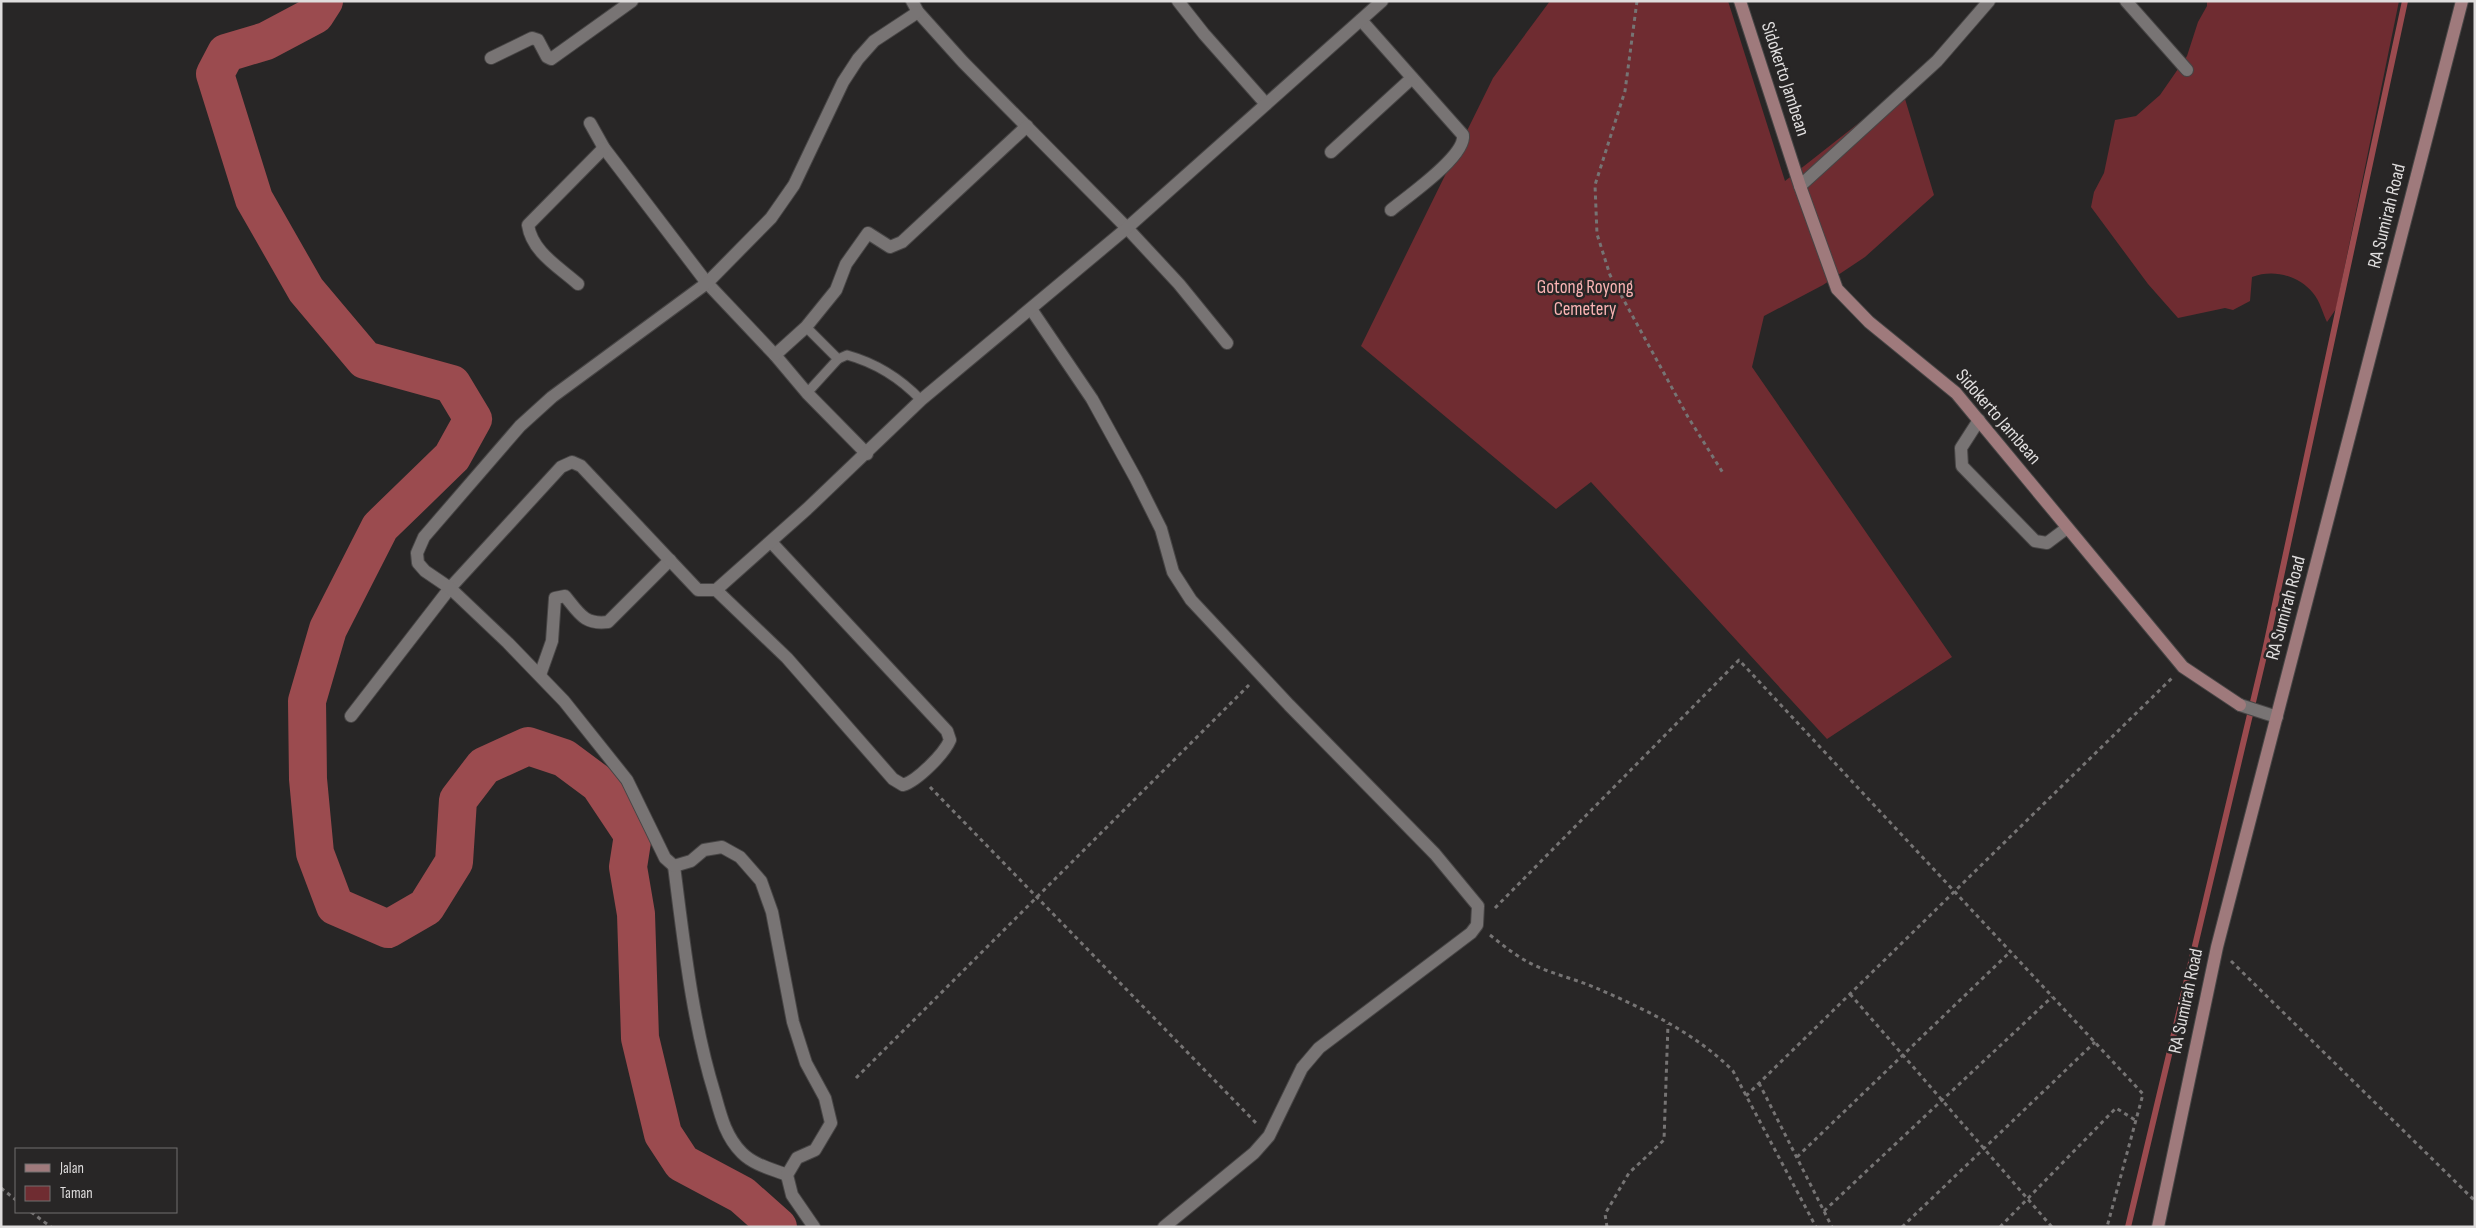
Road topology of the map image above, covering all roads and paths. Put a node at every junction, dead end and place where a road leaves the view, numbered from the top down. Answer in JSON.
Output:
{"nodes":[{"id":1,"x":632,"y":1,"type":"edge"},
{"id":2,"x":1178,"y":1,"type":"edge"},
{"id":3,"x":1382,"y":1,"type":"edge"},
{"id":4,"x":1637,"y":1,"type":"edge"},
{"id":5,"x":1740,"y":1,"type":"edge"},
{"id":6,"x":1989,"y":1,"type":"edge"},
{"id":7,"x":2126,"y":1,"type":"edge"},
{"id":8,"x":2462,"y":1,"type":"edge"},
{"id":9,"x":915,"y":7,"type":"edge"},
{"id":10,"x":1361,"y":20,"type":"junction"},
{"id":11,"x":491,"y":58,"type":"dead end"},
{"id":12,"x":2187,"y":70,"type":"dead end"},
{"id":13,"x":1412,"y":78,"type":"junction"},
{"id":14,"x":1266,"y":104,"type":"junction"},
{"id":15,"x":590,"y":123,"type":"dead end"},
{"id":16,"x":1027,"y":126,"type":"junction"},
{"id":17,"x":604,"y":148,"type":"junction"},
{"id":18,"x":1331,"y":152,"type":"dead end"},
{"id":19,"x":1800,"y":186,"type":"junction"},
{"id":20,"x":1391,"y":210,"type":"dead end"},
{"id":21,"x":1127,"y":228,"type":"junction"},
{"id":22,"x":707,"y":283,"type":"junction"},
{"id":23,"x":578,"y":284,"type":"dead end"},
{"id":24,"x":1031,"y":309,"type":"junction"},
{"id":25,"x":806,"y":327,"type":"junction"},
{"id":26,"x":1227,"y":343,"type":"dead end"},
{"id":27,"x":775,"y":355,"type":"junction"},
{"id":28,"x":838,"y":359,"type":"junction"},
{"id":29,"x":807,"y":393,"type":"junction"},
{"id":30,"x":921,"y":400,"type":"junction"},
{"id":31,"x":1979,"y":420,"type":"junction"},
{"id":32,"x":867,"y":454,"type":"junction"},
{"id":33,"x":1724,"y":473,"type":"dead end"},
{"id":34,"x":2067,"y":528,"type":"junction"},
{"id":35,"x":771,"y":542,"type":"junction"},
{"id":36,"x":670,"y":560,"type":"junction"},
{"id":37,"x":450,"y":588,"type":"junction"},
{"id":38,"x":716,"y":590,"type":"junction"},
{"id":39,"x":2183,"y":667,"type":"junction"},
{"id":40,"x":1260,"y":674,"type":"junction"},
{"id":41,"x":540,"y":676,"type":"junction"},
{"id":42,"x":2240,"y":705,"type":"joint"},
{"id":43,"x":351,"y":716,"type":"dead end"},
{"id":44,"x":2277,"y":717,"type":"junction"},
{"id":45,"x":919,"y":776,"type":"junction"},
{"id":46,"x":674,"y":866,"type":"junction"},
{"id":47,"x":1954,"y":891,"type":"junction"},
{"id":48,"x":1037,"y":897,"type":"junction"},
{"id":49,"x":1477,"y":925,"type":"junction"},
{"id":50,"x":2217,"y":947,"type":"junction"},
{"id":51,"x":2010,"y":952,"type":"junction"},
{"id":52,"x":1850,"y":994,"type":"junction"},
{"id":53,"x":2052,"y":996,"type":"junction"},
{"id":54,"x":1668,"y":1023,"type":"junction"},
{"id":55,"x":2095,"y":1042,"type":"junction"},
{"id":56,"x":1903,"y":1055,"type":"junction"},
{"id":57,"x":856,"y":1078,"type":"dead end"},
{"id":58,"x":1759,"y":1083,"type":"junction"},
{"id":59,"x":1746,"y":1096,"type":"junction"},
{"id":60,"x":1942,"y":1100,"type":"junction"},
{"id":61,"x":2135,"y":1120,"type":"junction"},
{"id":62,"x":1269,"y":1136,"type":"junction"},
{"id":63,"x":1984,"y":1148,"type":"junction"},
{"id":64,"x":1797,"y":1157,"type":"junction"},
{"id":65,"x":787,"y":1175,"type":"junction"},
{"id":66,"x":1,"y":1188,"type":"edge"},
{"id":67,"x":2028,"y":1198,"type":"junction"},
{"id":68,"x":15,"y":1199,"type":"edge"},
{"id":69,"x":2475,"y":1201,"type":"edge"},
{"id":70,"x":1824,"y":1210,"type":"junction"},
{"id":71,"x":32,"y":1213,"type":"edge"},
{"id":72,"x":50,"y":1227,"type":"edge"},
{"id":73,"x":814,"y":1227,"type":"edge"},
{"id":74,"x":1164,"y":1227,"type":"edge"},
{"id":75,"x":1607,"y":1227,"type":"edge"},
{"id":76,"x":1816,"y":1227,"type":"edge"},
{"id":77,"x":1832,"y":1227,"type":"edge"},
{"id":78,"x":1902,"y":1227,"type":"edge"},
{"id":79,"x":2000,"y":1227,"type":"edge"},
{"id":80,"x":2052,"y":1227,"type":"edge"},
{"id":81,"x":2107,"y":1227,"type":"edge"},
{"id":82,"x":2158,"y":1227,"type":"edge"}],
"edges":[{"from":1,"to":11,"type":"street"},
{"from":2,"to":14,"type":"street"},
{"from":3,"to":10,"type":"street"},
{"from":4,"to":33,"type":"path"},
{"from":5,"to":19,"type":"main road","name":"Sidokerto Jambean"},
{"from":6,"to":19,"type":"street"},
{"from":7,"to":12,"type":"street"},
{"from":8,"to":44,"type":"main road","name":"RA Sumirah Road"},
{"from":9,"to":16,"type":"street"},
{"from":9,"to":22,"type":"street"},
{"from":10,"to":13,"type":"street"},
{"from":10,"to":14,"type":"street"},
{"from":13,"to":18,"type":"street"},
{"from":13,"to":20,"type":"street"},
{"from":14,"to":21,"type":"street"},
{"from":15,"to":17,"type":"street"},
{"from":16,"to":21,"type":"street"},
{"from":16,"to":25,"type":"street"},
{"from":17,"to":22,"type":"street"},
{"from":17,"to":23,"type":"street"},
{"from":19,"to":31,"type":"main road","name":"Sidokerto Jambean"},
{"from":21,"to":24,"type":"street"},
{"from":21,"to":26,"type":"street"},
{"from":22,"to":27,"type":"street"},
{"from":22,"to":37,"type":"street"},
{"from":24,"to":30,"type":"street"},
{"from":24,"to":40,"type":"street"},
{"from":25,"to":27,"type":"street"},
{"from":25,"to":28,"type":"lane"},
{"from":27,"to":29,"type":"street"},
{"from":28,"to":29,"type":"lane"},
{"from":28,"to":30,"type":"lane"},
{"from":29,"to":32,"type":"street"},
{"from":30,"to":32,"type":"street"},
{"from":31,"to":34,"type":"main road","name":"Sidokerto Jambean"},
{"from":31,"to":34,"type":"street"},
{"from":32,"to":35,"type":"street"},
{"from":34,"to":39,"type":"main road","name":"Sidokerto Jambean"},
{"from":35,"to":38,"type":"street"},
{"from":35,"to":45,"type":"street"},
{"from":36,"to":37,"type":"street"},
{"from":36,"to":38,"type":"street"},
{"from":36,"to":41,"type":"street"},
{"from":37,"to":41,"type":"street"},
{"from":37,"to":43,"type":"street"},
{"from":38,"to":45,"type":"street"},
{"from":39,"to":42,"type":"main road","name":"Sidokerto Jambean"},
{"from":39,"to":47,"type":"path"},
{"from":40,"to":48,"type":"path"},
{"from":40,"to":49,"type":"street"},
{"from":41,"to":46,"type":"street"},
{"from":42,"to":44,"type":"street","name":"Sidokerto Jambean"},
{"from":44,"to":50,"type":"main road","name":"RA Sumirah Road"},
{"from":45,"to":48,"type":"path"},
{"from":46,"to":65,"type":"street"},
{"from":46,"to":65,"type":"street"},
{"from":47,"to":49,"type":"path"},
{"from":47,"to":51,"type":"path"},
{"from":47,"to":52,"type":"path"},
{"from":48,"to":57,"type":"path"},
{"from":48,"to":62,"type":"path"},
{"from":49,"to":54,"type":"path"},
{"from":49,"to":62,"type":"street"},
{"from":50,"to":69,"type":"path"},
{"from":50,"to":82,"type":"main road","name":"RA Sumirah Road"},
{"from":51,"to":53,"type":"path"},
{"from":51,"to":56,"type":"path"},
{"from":52,"to":56,"type":"path"},
{"from":52,"to":58,"type":"path"},
{"from":53,"to":55,"type":"path"},
{"from":53,"to":60,"type":"path"},
{"from":54,"to":59,"type":"path"},
{"from":54,"to":75,"type":"path"},
{"from":55,"to":61,"type":"path"},
{"from":55,"to":63,"type":"path"},
{"from":56,"to":60,"type":"path"},
{"from":56,"to":64,"type":"path"},
{"from":58,"to":59,"type":"path"},
{"from":58,"to":64,"type":"path"},
{"from":59,"to":76,"type":"path"},
{"from":60,"to":63,"type":"path"},
{"from":60,"to":70,"type":"path"},
{"from":61,"to":67,"type":"path"},
{"from":61,"to":81,"type":"path"},
{"from":62,"to":74,"type":"street"},
{"from":63,"to":67,"type":"path"},
{"from":63,"to":78,"type":"path"},
{"from":64,"to":70,"type":"path"},
{"from":65,"to":73,"type":"street"},
{"from":66,"to":68,"type":"path"},
{"from":67,"to":79,"type":"path"},
{"from":67,"to":80,"type":"path"},
{"from":70,"to":77,"type":"path"},
{"from":71,"to":72,"type":"path"}]}
